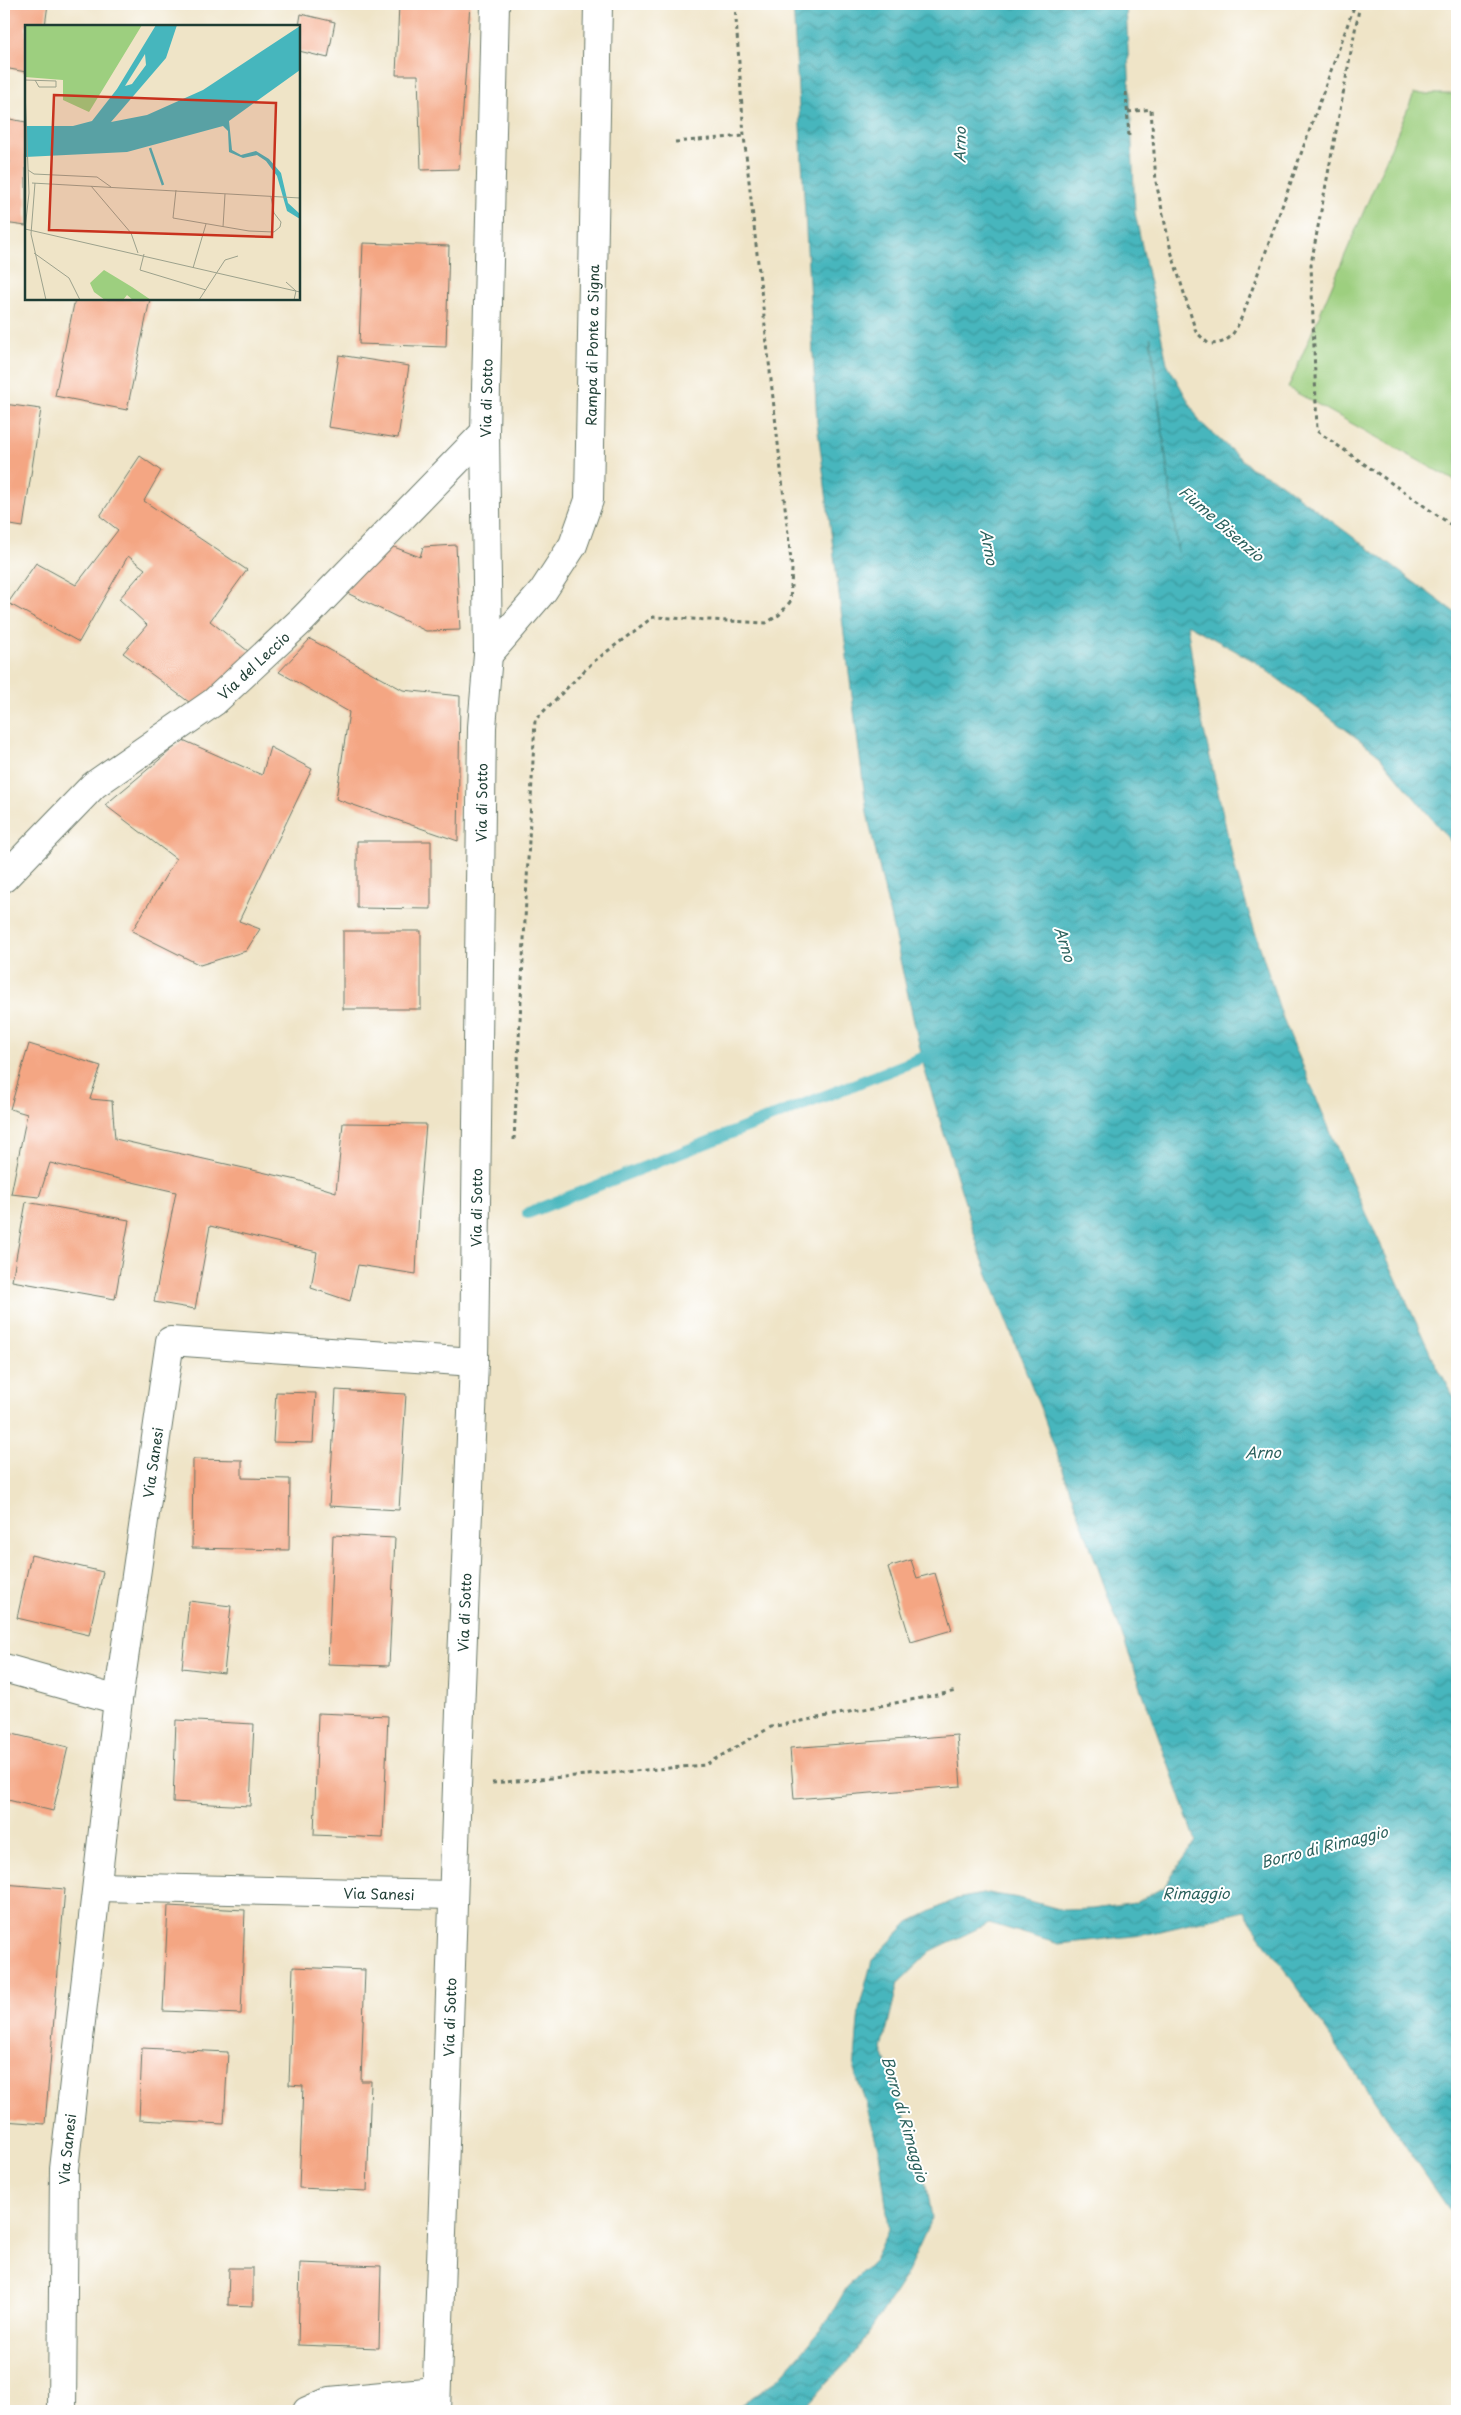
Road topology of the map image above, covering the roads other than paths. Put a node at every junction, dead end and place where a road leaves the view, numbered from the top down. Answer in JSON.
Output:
{"nodes":[{"id":1,"x":495,"y":4,"type":"edge"},
{"id":2,"x":598,"y":4,"type":"edge"},
{"id":3,"x":485,"y":432,"type":"junction"},
{"id":4,"x":488,"y":655,"type":"junction"},
{"id":5,"x":4,"y":878,"type":"edge"},
{"id":6,"x":474,"y":1362,"type":"junction"},
{"id":7,"x":4,"y":1668,"type":"edge"},
{"id":8,"x":118,"y":1700,"type":"junction"},
{"id":9,"x":97,"y":1887,"type":"junction"},
{"id":10,"x":453,"y":1894,"type":"junction"},
{"id":11,"x":436,"y":2401,"type":"edge"},
{"id":12,"x":62,"y":2411,"type":"edge"},
{"id":13,"x":307,"y":2411,"type":"edge"}],
"edges":[{"from":1,"to":3,"type":"street","name":"Via di Sotto"},
{"from":2,"to":4,"type":"street","name":"Rampa di Ponte a Signa"},
{"from":3,"to":4,"type":"street","name":"Via di Sotto"},
{"from":3,"to":5,"type":"street","name":"Via del Leccio"},
{"from":4,"to":6,"type":"street","name":"Via di Sotto"},
{"from":6,"to":8,"type":"street","name":"Via Sanesi"},
{"from":6,"to":10,"type":"street","name":"Via di Sotto"},
{"from":7,"to":8,"type":"street"},
{"from":8,"to":9,"type":"street","name":"Via Sanesi"},
{"from":9,"to":10,"type":"street","name":"Via Sanesi"},
{"from":9,"to":12,"type":"street","name":"Via Sanesi"},
{"from":10,"to":11,"type":"street","name":"Via di Sotto"},
{"from":11,"to":13,"type":"street"}]}
